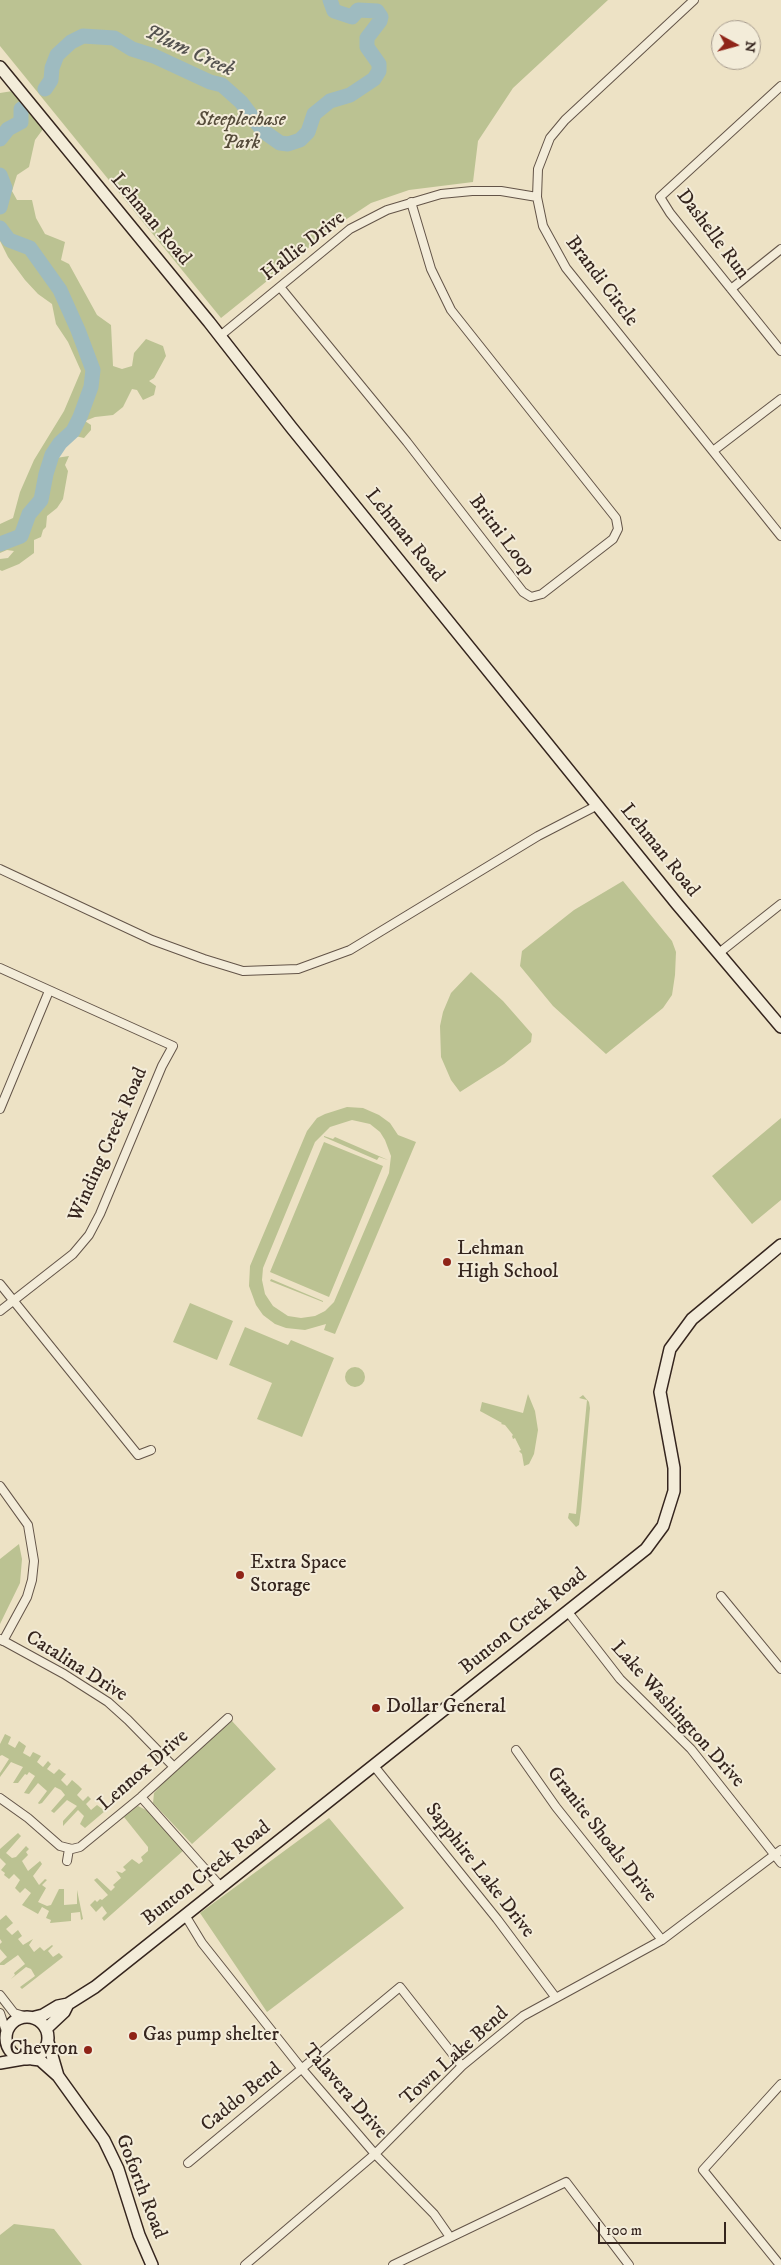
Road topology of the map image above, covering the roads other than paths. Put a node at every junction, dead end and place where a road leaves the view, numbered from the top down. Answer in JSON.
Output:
{"nodes":[{"id":1,"x":694,"y":0,"type":"edge"},
{"id":2,"x":0,"y":67,"type":"edge"},
{"id":3,"x":781,"y":86,"type":"edge"},
{"id":4,"x":537,"y":197,"type":"junction"},
{"id":5,"x":412,"y":202,"type":"junction"},
{"id":6,"x":781,"y":249,"type":"edge"},
{"id":7,"x":280,"y":287,"type":"junction"},
{"id":8,"x":731,"y":289,"type":"junction"},
{"id":9,"x":220,"y":336,"type":"junction"},
{"id":10,"x":781,"y":351,"type":"edge"},
{"id":11,"x":781,"y":398,"type":"edge"},
{"id":12,"x":713,"y":451,"type":"junction"},
{"id":13,"x":781,"y":536,"type":"edge"},
{"id":14,"x":598,"y":804,"type":"junction"},
{"id":15,"x":0,"y":869,"type":"edge"},
{"id":16,"x":780,"y":908,"type":"edge"},
{"id":17,"x":719,"y":953,"type":"junction"},
{"id":18,"x":0,"y":968,"type":"edge"},
{"id":19,"x":49,"y":990,"type":"junction"},
{"id":20,"x":781,"y":1027,"type":"edge"},
{"id":21,"x":0,"y":1109,"type":"edge"},
{"id":22,"x":781,"y":1245,"type":"edge"},
{"id":23,"x":0,"y":1284,"type":"edge"},
{"id":24,"x":14,"y":1301,"type":"junction"},
{"id":25,"x":0,"y":1311,"type":"edge"},
{"id":26,"x":151,"y":1450,"type":"dead end"},
{"id":27,"x":0,"y":1486,"type":"edge"},
{"id":28,"x":721,"y":1596,"type":"dead end"},
{"id":29,"x":568,"y":1612,"type":"junction"},
{"id":30,"x":2,"y":1640,"type":"edge"},
{"id":31,"x":781,"y":1669,"type":"edge"},
{"id":32,"x":228,"y":1718,"type":"dead end"},
{"id":33,"x":516,"y":1750,"type":"dead end"},
{"id":34,"x":374,"y":1766,"type":"junction"},
{"id":35,"x":174,"y":1767,"type":"junction"},
{"id":36,"x":141,"y":1796,"type":"junction"},
{"id":37,"x":0,"y":1798,"type":"edge"},
{"id":38,"x":69,"y":1849,"type":"junction"},
{"id":39,"x":778,"y":1852,"type":"edge"},
{"id":40,"x":67,"y":1861,"type":"dead end"},
{"id":41,"x":781,"y":1863,"type":"edge"},
{"id":42,"x":221,"y":1887,"type":"junction"},
{"id":43,"x":185,"y":1915,"type":"junction"},
{"id":44,"x":662,"y":1940,"type":"junction"},
{"id":45,"x":0,"y":1994,"type":"edge"},
{"id":46,"x":556,"y":1998,"type":"junction"},
{"id":47,"x":68,"y":2004,"type":"junction"},
{"id":48,"x":0,"y":2013,"type":"edge"},
{"id":49,"x":30,"y":2017,"type":"junction"},
{"id":50,"x":47,"y":2028,"type":"junction"},
{"id":51,"x":6,"y":2037,"type":"junction"},
{"id":52,"x":48,"y":2042,"type":"junction"},
{"id":53,"x":0,"y":2051,"type":"edge"},
{"id":54,"x":28,"y":2059,"type":"junction"},
{"id":55,"x":0,"y":2063,"type":"edge"},
{"id":56,"x":462,"y":2066,"type":"junction"},
{"id":57,"x":302,"y":2069,"type":"junction"},
{"id":58,"x":58,"y":2076,"type":"junction"},
{"id":59,"x":781,"y":2084,"type":"edge"},
{"id":60,"x":376,"y":2154,"type":"junction"},
{"id":61,"x":188,"y":2163,"type":"dead end"},
{"id":62,"x":450,"y":2237,"type":"junction"},
{"id":63,"x":152,"y":2265,"type":"edge"},
{"id":64,"x":245,"y":2265,"type":"edge"},
{"id":65,"x":393,"y":2265,"type":"edge"},
{"id":66,"x":629,"y":2265,"type":"edge"},
{"id":67,"x":780,"y":2265,"type":"edge"}],
"edges":[{"from":1,"to":4,"type":"street","name":"Brandi Circle"},
{"from":2,"to":9,"type":"street","name":"Lehman Road"},
{"from":3,"to":8,"type":"street","name":"Dashelle Run"},
{"from":4,"to":5,"type":"street","name":"Hallie Drive"},
{"from":4,"to":12,"type":"street","name":"Brandi Circle"},
{"from":5,"to":7,"type":"street","name":"Hallie Drive"},
{"from":5,"to":7,"type":"street","name":"Britni Loop"},
{"from":6,"to":8,"type":"street"},
{"from":7,"to":9,"type":"street","name":"Hallie Drive"},
{"from":8,"to":10,"type":"street","name":"Dashelle Run"},
{"from":9,"to":14,"type":"street","name":"Lehman Road"},
{"from":11,"to":12,"type":"street"},
{"from":12,"to":13,"type":"street","name":"Brandi Circle"},
{"from":14,"to":15,"type":"street"},
{"from":14,"to":17,"type":"street","name":"Lehman Road"},
{"from":16,"to":17,"type":"street"},
{"from":17,"to":20,"type":"street","name":"Lehman Road"},
{"from":18,"to":19,"type":"street"},
{"from":19,"to":21,"type":"street"},
{"from":19,"to":24,"type":"street","name":"Winding Creek Road"},
{"from":22,"to":29,"type":"street","name":"Bunton Creek Road"},
{"from":23,"to":24,"type":"street"},
{"from":24,"to":25,"type":"street","name":"Winding Creek Road"},
{"from":24,"to":26,"type":"street"},
{"from":27,"to":30,"type":"street"},
{"from":28,"to":31,"type":"street"},
{"from":29,"to":34,"type":"street","name":"Bunton Creek Road"},
{"from":29,"to":39,"type":"street","name":"Lake Washington Drive"},
{"from":30,"to":35,"type":"street","name":"Catalina Drive"},
{"from":32,"to":35,"type":"street","name":"Lennox Drive"},
{"from":33,"to":44,"type":"street","name":"Granite Shoals Drive"},
{"from":34,"to":42,"type":"street","name":"Bunton Creek Road"},
{"from":34,"to":46,"type":"street","name":"Sapphire Lake Drive"},
{"from":35,"to":36,"type":"street","name":"Lennox Drive"},
{"from":36,"to":38,"type":"street","name":"Lennox Drive"},
{"from":36,"to":42,"type":"street"},
{"from":37,"to":38,"type":"street"},
{"from":38,"to":40,"type":"street"},
{"from":39,"to":41,"type":"street","name":"Lake Washington Drive"},
{"from":39,"to":44,"type":"street","name":"Town Lake Bend"},
{"from":42,"to":43,"type":"street","name":"Bunton Creek Road"},
{"from":43,"to":47,"type":"street","name":"Bunton Creek Road"},
{"from":43,"to":57,"type":"street","name":"Talavera Drive"},
{"from":44,"to":46,"type":"street","name":"Town Lake Bend"},
{"from":45,"to":49,"type":"street"},
{"from":46,"to":56,"type":"street","name":"Town Lake Bend"},
{"from":47,"to":49,"type":"street","name":"Bunton Creek Road"},
{"from":47,"to":50,"type":"street","name":"Bunton Creek Road"},
{"from":48,"to":51,"type":"street"},
{"from":49,"to":50,"type":"street"},
{"from":49,"to":51,"type":"street"},
{"from":50,"to":52,"type":"street"},
{"from":51,"to":53,"type":"street"},
{"from":51,"to":54,"type":"street"},
{"from":52,"to":54,"type":"street"},
{"from":52,"to":58,"type":"street","name":"Goforth Road"},
{"from":54,"to":55,"type":"street"},
{"from":54,"to":58,"type":"street","name":"Goforth Road"},
{"from":56,"to":57,"type":"street","name":"Caddo Bend"},
{"from":56,"to":60,"type":"street","name":"Town Lake Bend"},
{"from":57,"to":60,"type":"street","name":"Talavera Drive"},
{"from":57,"to":61,"type":"street","name":"Caddo Bend"},
{"from":58,"to":63,"type":"street","name":"Goforth Road"},
{"from":59,"to":67,"type":"street"},
{"from":60,"to":62,"type":"street","name":"Talavera Drive"},
{"from":60,"to":64,"type":"street","name":"Town Lake Bend"},
{"from":62,"to":65,"type":"street"},
{"from":62,"to":66,"type":"street"}]}
